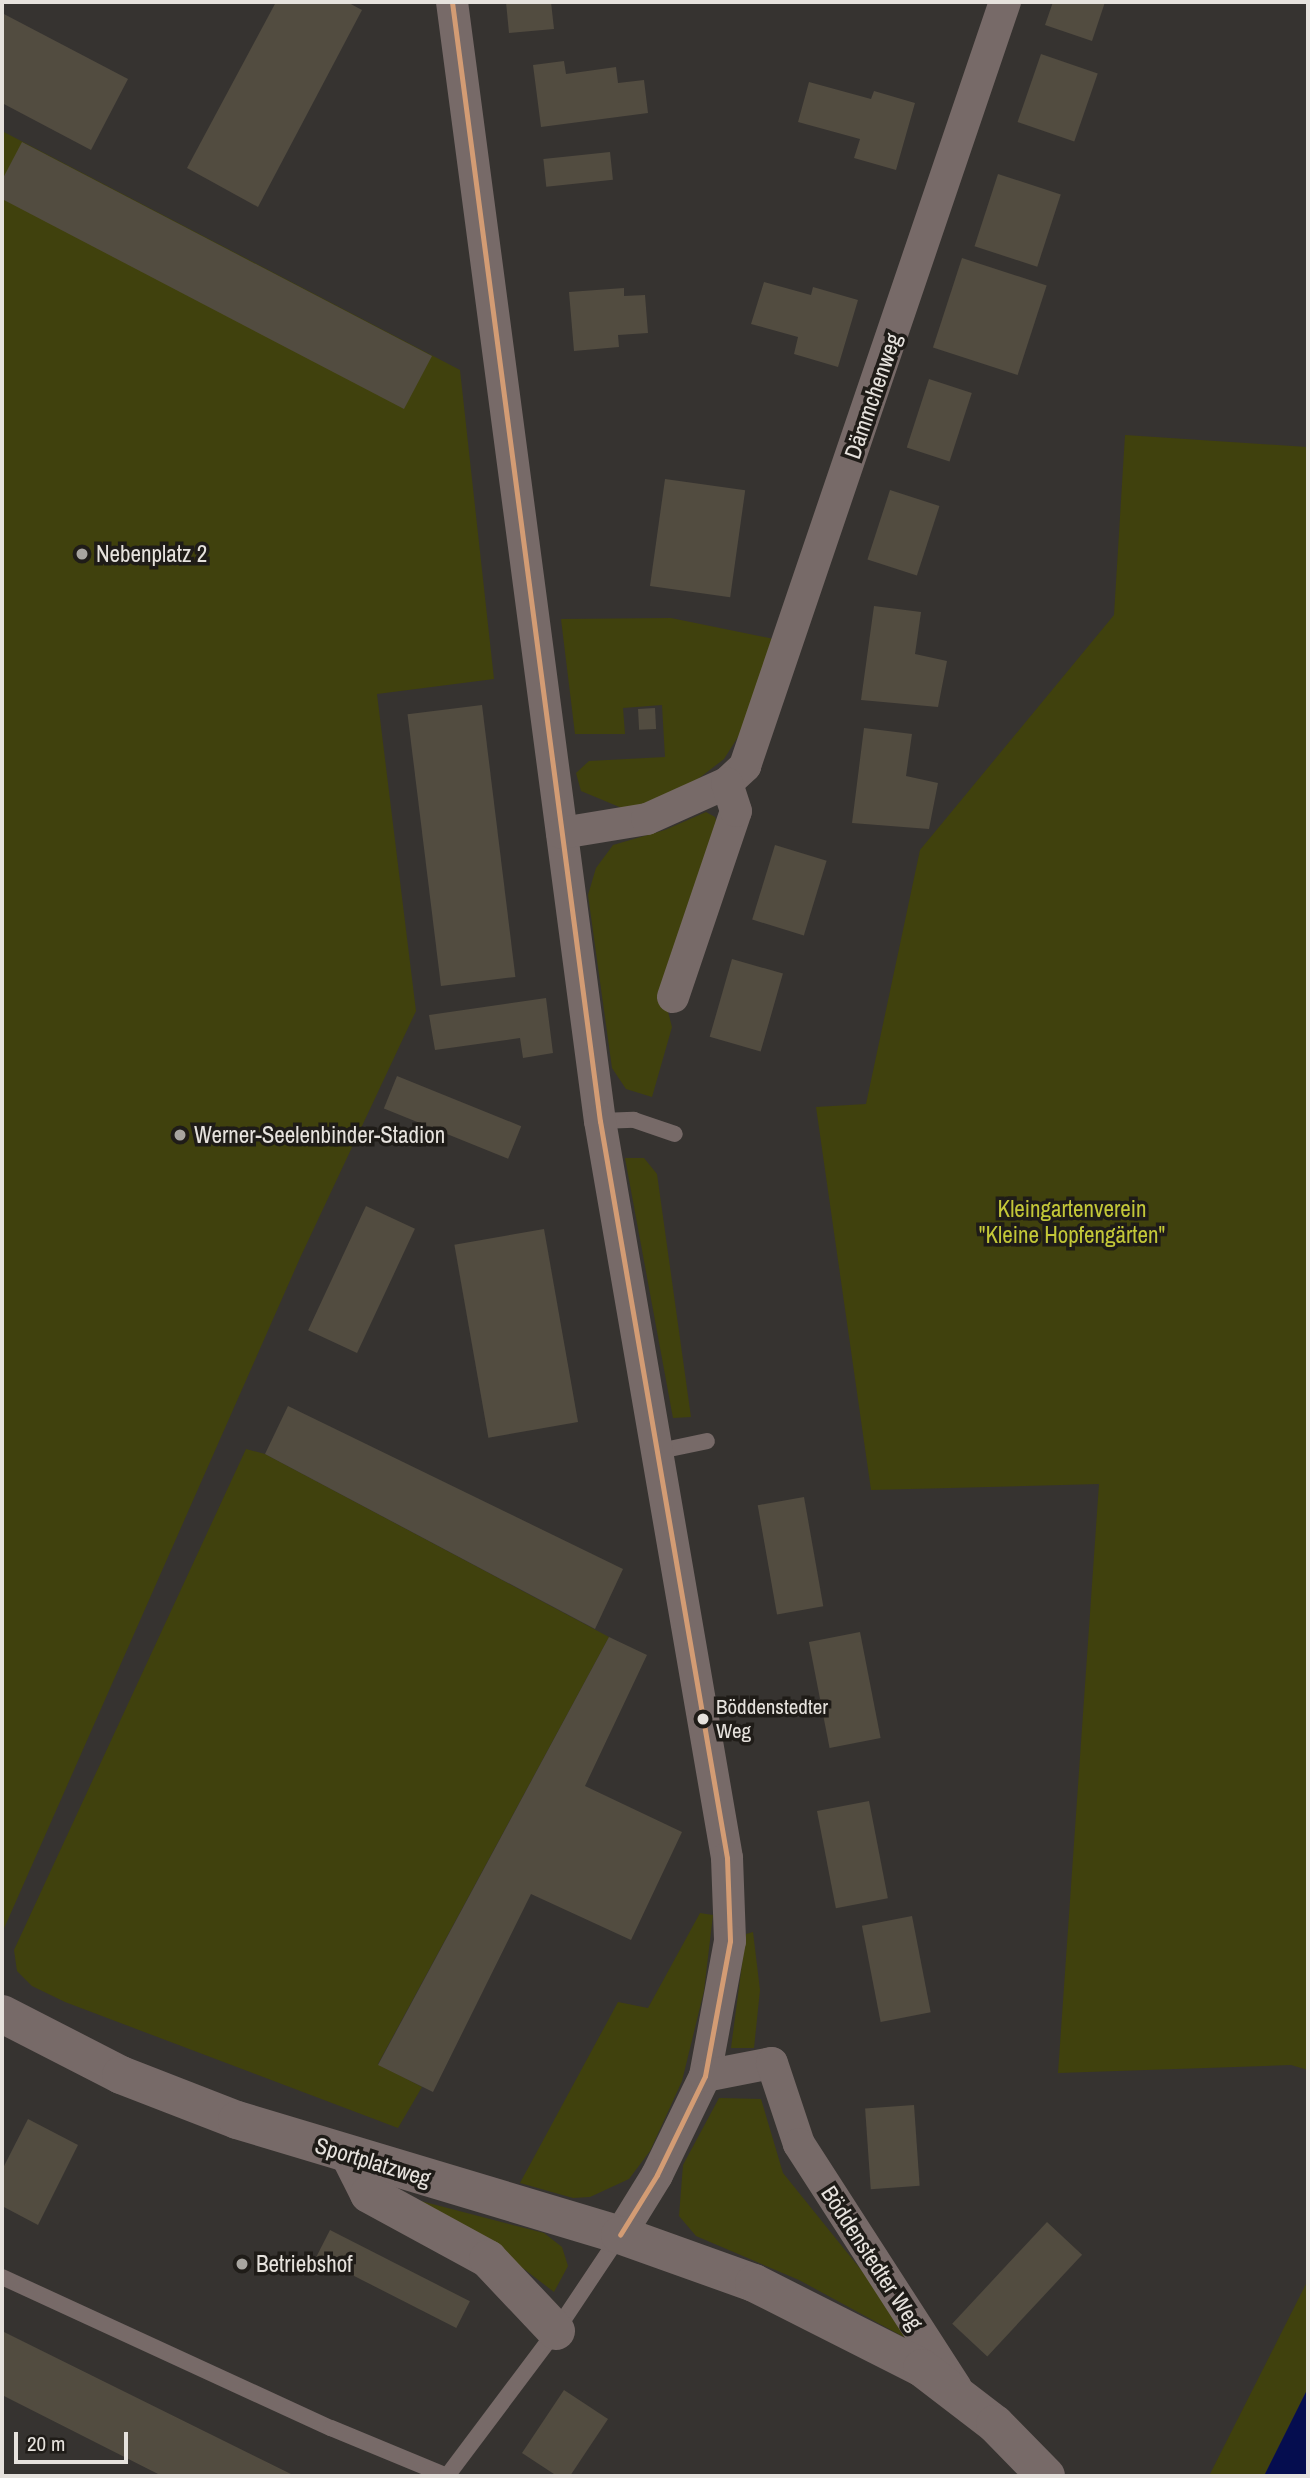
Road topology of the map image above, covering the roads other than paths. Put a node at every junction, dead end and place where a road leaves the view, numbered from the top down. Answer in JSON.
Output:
{"nodes":[{"id":1,"x":452,"y":2,"type":"edge"},
{"id":2,"x":1005,"y":2,"type":"edge"},
{"id":3,"x":727,"y":783,"type":"junction"},
{"id":4,"x":562,"y":833,"type":"junction"},
{"id":5,"x":673,"y":998,"type":"dead end"},
{"id":6,"x":600,"y":1121,"type":"junction"},
{"id":7,"x":675,"y":1134,"type":"dead end"},
{"id":8,"x":707,"y":1441,"type":"dead end"},
{"id":9,"x":655,"y":1452,"type":"junction"},
{"id":10,"x":2,"y":2014,"type":"edge"},
{"id":11,"x":705,"y":2076,"type":"junction"},
{"id":12,"x":350,"y":2156,"type":"junction"},
{"id":13,"x":620,"y":2235,"type":"junction"},
{"id":14,"x":2,"y":2277,"type":"edge"},
{"id":15,"x":556,"y":2331,"type":"junction"},
{"id":16,"x":960,"y":2395,"type":"junction"},
{"id":17,"x":447,"y":2476,"type":"edge"},
{"id":18,"x":1046,"y":2476,"type":"edge"}],
"edges":[{"from":1,"to":4,"type":"street"},
{"from":2,"to":3,"type":"street","name":"Dämmchenweg"},
{"from":3,"to":4,"type":"street","name":"Dämmchenweg"},
{"from":3,"to":5,"type":"street"},
{"from":4,"to":6,"type":"street"},
{"from":6,"to":7,"type":"lane"},
{"from":6,"to":9,"type":"street"},
{"from":8,"to":9,"type":"lane"},
{"from":9,"to":11,"type":"street"},
{"from":10,"to":12,"type":"street","name":"Sportplatzweg"},
{"from":11,"to":13,"type":"street"},
{"from":11,"to":16,"type":"street","name":"Böddenstedter Weg"},
{"from":12,"to":13,"type":"street","name":"Sportplatzweg"},
{"from":12,"to":15,"type":"street"},
{"from":13,"to":15,"type":"lane"},
{"from":13,"to":16,"type":"street","name":"Sportplatzweg"},
{"from":14,"to":17,"type":"lane"},
{"from":15,"to":17,"type":"lane"},
{"from":16,"to":18,"type":"street","name":"Sportplatzweg"}]}
